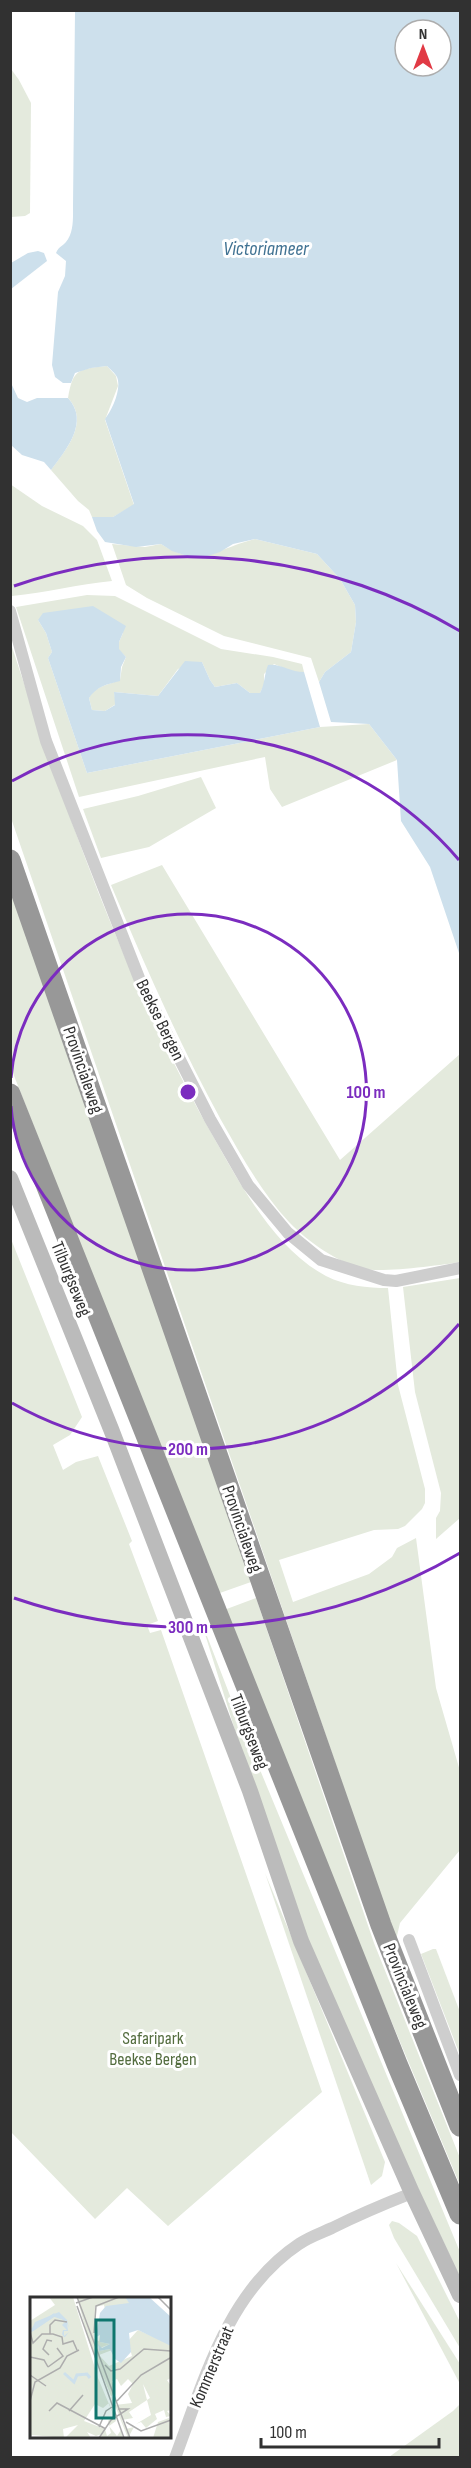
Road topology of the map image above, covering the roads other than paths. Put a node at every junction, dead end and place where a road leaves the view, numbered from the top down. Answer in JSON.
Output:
{"nodes":[{"id":1,"x":10,"y":611,"type":"edge"},
{"id":2,"x":10,"y":860,"type":"edge"},
{"id":3,"x":10,"y":1094,"type":"edge"},
{"id":4,"x":10,"y":1178,"type":"edge"},
{"id":5,"x":460,"y":1268,"type":"edge"},
{"id":6,"x":409,"y":1940,"type":"dead end"},
{"id":7,"x":460,"y":2075,"type":"edge"},
{"id":8,"x":460,"y":2126,"type":"edge"},
{"id":9,"x":412,"y":2193,"type":"junction"},
{"id":10,"x":460,"y":2214,"type":"edge"},
{"id":11,"x":460,"y":2295,"type":"edge"},
{"id":12,"x":175,"y":2457,"type":"edge"}],
"edges":[{"from":1,"to":5,"type":"street","name":"Beekse Bergen"},
{"from":2,"to":8,"type":"highway","name":"Provincialeweg"},
{"from":3,"to":10,"type":"highway","name":"Provincialeweg"},
{"from":4,"to":9,"type":"street","name":"Tilburgseweg"},
{"from":6,"to":7,"type":"street"},
{"from":9,"to":11,"type":"street","name":"Tilburgseweg"},
{"from":9,"to":12,"type":"street","name":"Kommerstraat"}]}
